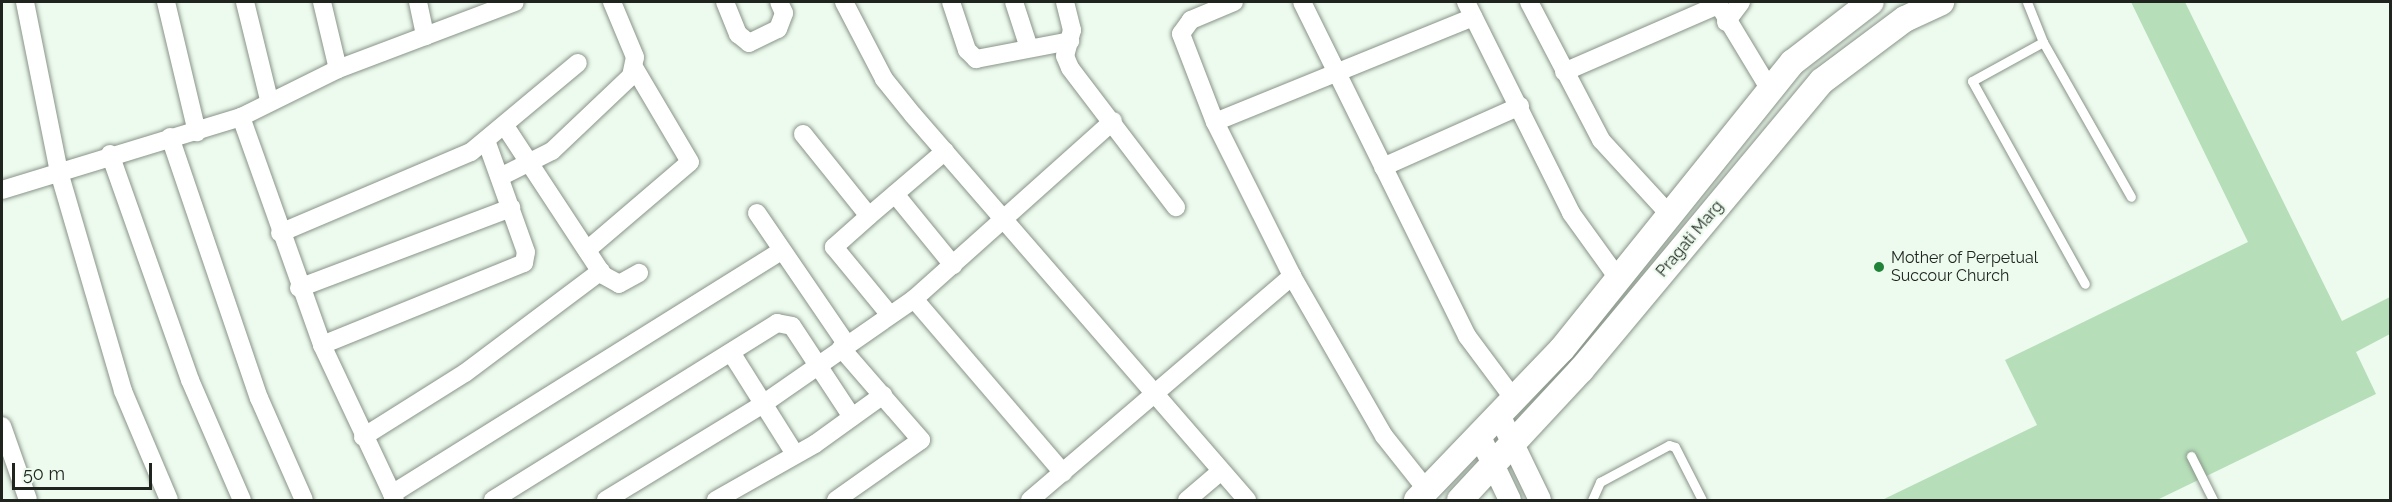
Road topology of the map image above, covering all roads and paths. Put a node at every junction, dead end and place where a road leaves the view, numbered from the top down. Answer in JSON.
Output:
{"nodes":[{"id":1,"x":25,"y":2,"type":"edge"},
{"id":2,"x":166,"y":2,"type":"edge"},
{"id":3,"x":245,"y":2,"type":"edge"},
{"id":4,"x":322,"y":2,"type":"edge"},
{"id":5,"x":418,"y":2,"type":"edge"},
{"id":6,"x":515,"y":2,"type":"edge"},
{"id":7,"x":612,"y":2,"type":"edge"},
{"id":8,"x":725,"y":2,"type":"edge"},
{"id":9,"x":779,"y":2,"type":"edge"},
{"id":10,"x":844,"y":2,"type":"edge"},
{"id":11,"x":951,"y":2,"type":"edge"},
{"id":12,"x":1014,"y":2,"type":"edge"},
{"id":13,"x":1065,"y":2,"type":"edge"},
{"id":14,"x":1234,"y":2,"type":"edge"},
{"id":15,"x":1302,"y":2,"type":"edge"},
{"id":16,"x":1529,"y":2,"type":"edge"},
{"id":17,"x":1741,"y":2,"type":"edge"},
{"id":18,"x":1871,"y":2,"type":"edge"},
{"id":19,"x":1941,"y":2,"type":"edge"},
{"id":20,"x":2027,"y":2,"type":"edge"},
{"id":21,"x":1718,"y":3,"type":"edge"},
{"id":22,"x":1470,"y":9,"type":"edge"},
{"id":23,"x":1726,"y":22,"type":"junction"},
{"id":24,"x":425,"y":36,"type":"junction"},
{"id":25,"x":1070,"y":41,"type":"junction"},
{"id":26,"x":2043,"y":42,"type":"junction"},
{"id":27,"x":1029,"y":48,"type":"junction"},
{"id":28,"x":578,"y":63,"type":"dead end"},
{"id":29,"x":338,"y":69,"type":"junction"},
{"id":30,"x":635,"y":69,"type":"junction"},
{"id":31,"x":1338,"y":72,"type":"junction"},
{"id":32,"x":1564,"y":72,"type":"junction"},
{"id":33,"x":1770,"y":90,"type":"junction"},
{"id":34,"x":269,"y":100,"type":"junction"},
{"id":35,"x":1520,"y":106,"type":"junction"},
{"id":36,"x":241,"y":117,"type":"junction"},
{"id":37,"x":1113,"y":121,"type":"junction"},
{"id":38,"x":1215,"y":122,"type":"junction"},
{"id":39,"x":505,"y":126,"type":"junction"},
{"id":40,"x":197,"y":132,"type":"junction"},
{"id":41,"x":803,"y":134,"type":"dead end"},
{"id":42,"x":170,"y":137,"type":"junction"},
{"id":43,"x":487,"y":143,"type":"junction"},
{"id":44,"x":945,"y":151,"type":"junction"},
{"id":45,"x":110,"y":154,"type":"junction"},
{"id":46,"x":532,"y":164,"type":"junction"},
{"id":47,"x":1383,"y":167,"type":"junction"},
{"id":48,"x":59,"y":172,"type":"junction"},
{"id":49,"x":500,"y":177,"type":"junction"},
{"id":50,"x":2,"y":190,"type":"edge"},
{"id":51,"x":895,"y":194,"type":"junction"},
{"id":52,"x":2131,"y":197,"type":"dead end"},
{"id":53,"x":1176,"y":207,"type":"dead end"},
{"id":54,"x":511,"y":208,"type":"junction"},
{"id":55,"x":757,"y":213,"type":"dead end"},
{"id":56,"x":1670,"y":214,"type":"junction"},
{"id":57,"x":869,"y":216,"type":"junction"},
{"id":58,"x":1008,"y":220,"type":"junction"},
{"id":59,"x":280,"y":233,"type":"junction"},
{"id":60,"x":587,"y":250,"type":"junction"},
{"id":61,"x":781,"y":251,"type":"junction"},
{"id":62,"x":953,"y":265,"type":"junction"},
{"id":63,"x":601,"y":271,"type":"junction"},
{"id":64,"x":639,"y":273,"type":"dead end"},
{"id":65,"x":1292,"y":276,"type":"junction"},
{"id":66,"x":1620,"y":281,"type":"junction"},
{"id":67,"x":2085,"y":284,"type":"dead end"},
{"id":68,"x":299,"y":288,"type":"junction"},
{"id":69,"x":914,"y":299,"type":"junction"},
{"id":70,"x":890,"y":315,"type":"junction"},
{"id":71,"x":322,"y":345,"type":"junction"},
{"id":72,"x":844,"y":346,"type":"junction"},
{"id":73,"x":732,"y":354,"type":"junction"},
{"id":74,"x":816,"y":365,"type":"junction"},
{"id":75,"x":1155,"y":390,"type":"junction"},
{"id":76,"x":883,"y":395,"type":"junction"},
{"id":77,"x":763,"y":404,"type":"junction"},
{"id":78,"x":1506,"y":407,"type":"junction"},
{"id":79,"x":852,"y":417,"type":"junction"},
{"id":80,"x":2,"y":426,"type":"edge"},
{"id":81,"x":1479,"y":435,"type":"junction"},
{"id":82,"x":363,"y":437,"type":"junction"},
{"id":83,"x":1512,"y":443,"type":"junction"},
{"id":84,"x":6,"y":454,"type":"edge"},
{"id":85,"x":795,"y":454,"type":"junction"},
{"id":86,"x":2191,"y":456,"type":"dead end"},
{"id":87,"x":1493,"y":463,"type":"junction"},
{"id":88,"x":1220,"y":472,"type":"junction"},
{"id":89,"x":1063,"y":473,"type":"junction"},
{"id":90,"x":1422,"y":495,"type":"edge"},
{"id":91,"x":393,"y":497,"type":"edge"},
{"id":92,"x":28,"y":501,"type":"edge"},
{"id":93,"x":169,"y":501,"type":"edge"},
{"id":94,"x":242,"y":501,"type":"edge"},
{"id":95,"x":304,"y":501,"type":"edge"},
{"id":96,"x":493,"y":501,"type":"edge"},
{"id":97,"x":606,"y":501,"type":"edge"},
{"id":98,"x":716,"y":501,"type":"edge"},
{"id":99,"x":836,"y":501,"type":"edge"},
{"id":100,"x":1030,"y":501,"type":"edge"},
{"id":101,"x":1187,"y":501,"type":"edge"},
{"id":102,"x":1247,"y":501,"type":"edge"},
{"id":103,"x":1460,"y":501,"type":"edge"},
{"id":104,"x":1510,"y":501,"type":"edge"},
{"id":105,"x":1540,"y":501,"type":"edge"},
{"id":106,"x":1592,"y":501,"type":"edge"},
{"id":107,"x":1702,"y":501,"type":"edge"},
{"id":108,"x":2213,"y":501,"type":"edge"}],
"edges":[{"from":1,"to":48,"type":"street"},
{"from":2,"to":40,"type":"street"},
{"from":3,"to":34,"type":"street"},
{"from":4,"to":29,"type":"street"},
{"from":5,"to":24,"type":"street"},
{"from":6,"to":24,"type":"street"},
{"from":7,"to":30,"type":"street"},
{"from":8,"to":9,"type":"street"},
{"from":10,"to":44,"type":"street"},
{"from":11,"to":27,"type":"street"},
{"from":12,"to":27,"type":"street"},
{"from":13,"to":25,"type":"street"},
{"from":14,"to":38,"type":"street"},
{"from":15,"to":31,"type":"street"},
{"from":16,"to":32,"type":"street"},
{"from":17,"to":23,"type":"street"},
{"from":18,"to":33,"type":"main road","name":"Pragati Marg"},
{"from":19,"to":83,"type":"main road","name":"Pragati Marg"},
{"from":20,"to":26,"type":"lane"},
{"from":21,"to":23,"type":"street"},
{"from":21,"to":32,"type":"street"},
{"from":22,"to":31,"type":"street"},
{"from":22,"to":35,"type":"street"},
{"from":23,"to":33,"type":"street"},
{"from":24,"to":29,"type":"street"},
{"from":25,"to":27,"type":"street"},
{"from":25,"to":37,"type":"street"},
{"from":26,"to":52,"type":"lane"},
{"from":26,"to":67,"type":"lane"},
{"from":28,"to":39,"type":"street"},
{"from":29,"to":34,"type":"street"},
{"from":30,"to":46,"type":"street"},
{"from":30,"to":60,"type":"street"},
{"from":31,"to":38,"type":"street"},
{"from":31,"to":47,"type":"street"},
{"from":32,"to":56,"type":"street"},
{"from":33,"to":56,"type":"main road","name":"Pragati Marg"},
{"from":34,"to":36,"type":"street"},
{"from":35,"to":47,"type":"street"},
{"from":35,"to":66,"type":"street"},
{"from":36,"to":40,"type":"street"},
{"from":36,"to":59,"type":"street"},
{"from":37,"to":53,"type":"street"},
{"from":37,"to":58,"type":"street"},
{"from":38,"to":65,"type":"street"},
{"from":39,"to":43,"type":"street"},
{"from":39,"to":46,"type":"street"},
{"from":40,"to":42,"type":"street"},
{"from":41,"to":57,"type":"street"},
{"from":42,"to":45,"type":"street"},
{"from":42,"to":95,"type":"street"},
{"from":43,"to":49,"type":"street"},
{"from":43,"to":59,"type":"street"},
{"from":44,"to":51,"type":"street"},
{"from":44,"to":58,"type":"street"},
{"from":45,"to":48,"type":"street"},
{"from":45,"to":94,"type":"street"},
{"from":46,"to":49,"type":"street"},
{"from":46,"to":60,"type":"street"},
{"from":47,"to":78,"type":"street"},
{"from":48,"to":50,"type":"street"},
{"from":48,"to":93,"type":"street"},
{"from":49,"to":54,"type":"street"},
{"from":51,"to":57,"type":"street"},
{"from":51,"to":62,"type":"street"},
{"from":54,"to":68,"type":"street"},
{"from":54,"to":71,"type":"street"},
{"from":55,"to":61,"type":"street"},
{"from":56,"to":66,"type":"main road","name":"Pragati Marg"},
{"from":57,"to":70,"type":"street"},
{"from":58,"to":62,"type":"street"},
{"from":58,"to":75,"type":"street"},
{"from":59,"to":68,"type":"street"},
{"from":60,"to":63,"type":"street"},
{"from":61,"to":72,"type":"street"},
{"from":61,"to":91,"type":"street"},
{"from":62,"to":69,"type":"street"},
{"from":63,"to":64,"type":"street"},
{"from":63,"to":82,"type":"street"},
{"from":65,"to":75,"type":"street"},
{"from":65,"to":90,"type":"street"},
{"from":66,"to":78,"type":"main road","name":"Pragati Marg"},
{"from":68,"to":71,"type":"street"},
{"from":69,"to":70,"type":"street"},
{"from":69,"to":89,"type":"street"},
{"from":70,"to":72,"type":"street"},
{"from":71,"to":82,"type":"street"},
{"from":72,"to":74,"type":"street"},
{"from":72,"to":76,"type":"street"},
{"from":73,"to":74,"type":"street"},
{"from":73,"to":77,"type":"street"},
{"from":73,"to":96,"type":"street"},
{"from":74,"to":77,"type":"street"},
{"from":74,"to":79,"type":"street"},
{"from":75,"to":88,"type":"street"},
{"from":75,"to":89,"type":"street"},
{"from":76,"to":79,"type":"street"},
{"from":76,"to":99,"type":"street"},
{"from":77,"to":85,"type":"street"},
{"from":77,"to":97,"type":"street"},
{"from":78,"to":81,"type":"main road","name":"Pragati Marg"},
{"from":78,"to":83,"type":"street"},
{"from":79,"to":85,"type":"street"},
{"from":80,"to":84,"type":"street"},
{"from":81,"to":87,"type":"street"},
{"from":81,"to":90,"type":"main road","name":"Pragati Marg"},
{"from":82,"to":91,"type":"street"},
{"from":83,"to":87,"type":"main road","name":"Pragati Marg"},
{"from":83,"to":105,"type":"street"},
{"from":84,"to":92,"type":"street"},
{"from":85,"to":98,"type":"street"},
{"from":86,"to":108,"type":"lane"},
{"from":87,"to":103,"type":"main road","name":"Pragati Marg"},
{"from":87,"to":104,"type":"street"},
{"from":88,"to":101,"type":"street"},
{"from":88,"to":102,"type":"street"},
{"from":89,"to":100,"type":"street"},
{"from":106,"to":107,"type":"lane"}]}
